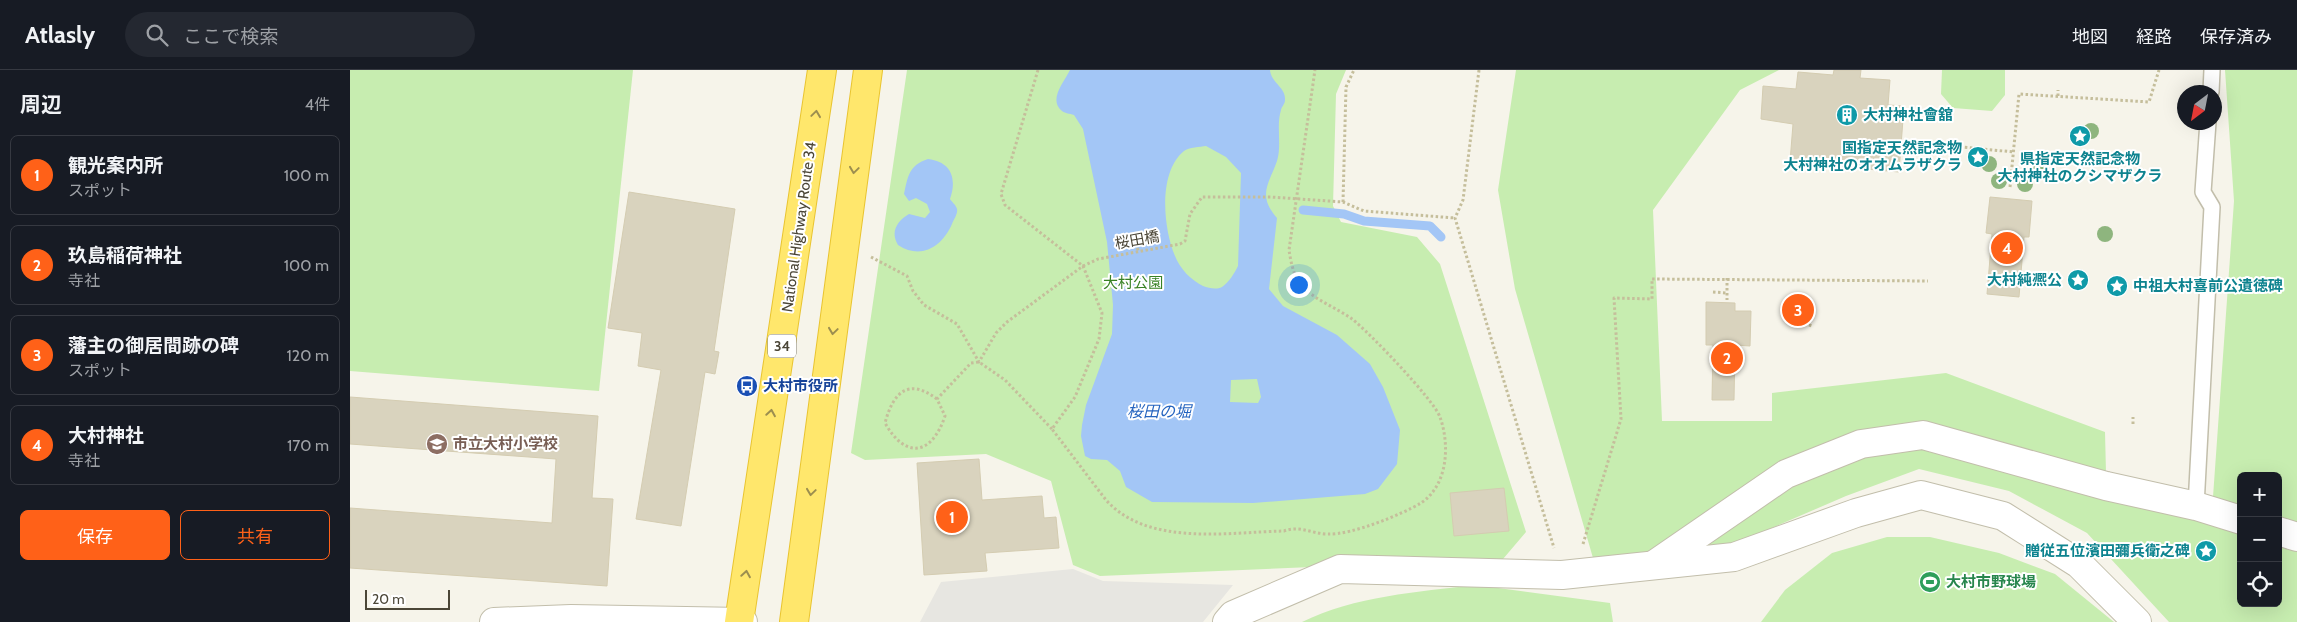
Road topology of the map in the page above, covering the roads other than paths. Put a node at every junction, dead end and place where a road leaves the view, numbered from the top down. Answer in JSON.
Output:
{"nodes":[{"id":1,"x":822,"y":70,"type":"edge"},
{"id":2,"x":868,"y":70,"type":"edge"},
{"id":3,"x":2212,"y":70,"type":"edge"},
{"id":4,"x":2211,"y":85,"type":"edge"},
{"id":5,"x":2207,"y":130,"type":"edge"},
{"id":6,"x":2196,"y":506,"type":"junction"},
{"id":7,"x":2237,"y":519,"type":"edge"},
{"id":8,"x":2282,"y":532,"type":"edge"},
{"id":9,"x":2297,"y":537,"type":"edge"},
{"id":10,"x":1653,"y":564,"type":"junction"},
{"id":11,"x":494,"y":622,"type":"edge"},
{"id":12,"x":740,"y":622,"type":"edge"},
{"id":13,"x":794,"y":622,"type":"edge"},
{"id":14,"x":1227,"y":622,"type":"edge"},
{"id":15,"x":2137,"y":622,"type":"edge"}],
"edges":[{"from":12,"to":1,"type":"highway","name":"National Highway Route 34","number":"34","one_way":true},
{"from":2,"to":13,"type":"highway","one_way":true},
{"from":3,"to":4,"type":"lane"},
{"from":5,"to":6,"type":"lane"},
{"from":6,"to":7,"type":"street"},
{"from":6,"to":10,"type":"street"},
{"from":8,"to":9,"type":"street"},
{"from":10,"to":14,"type":"street"},
{"from":10,"to":15,"type":"street"},
{"from":11,"to":12,"type":"street"}]}
